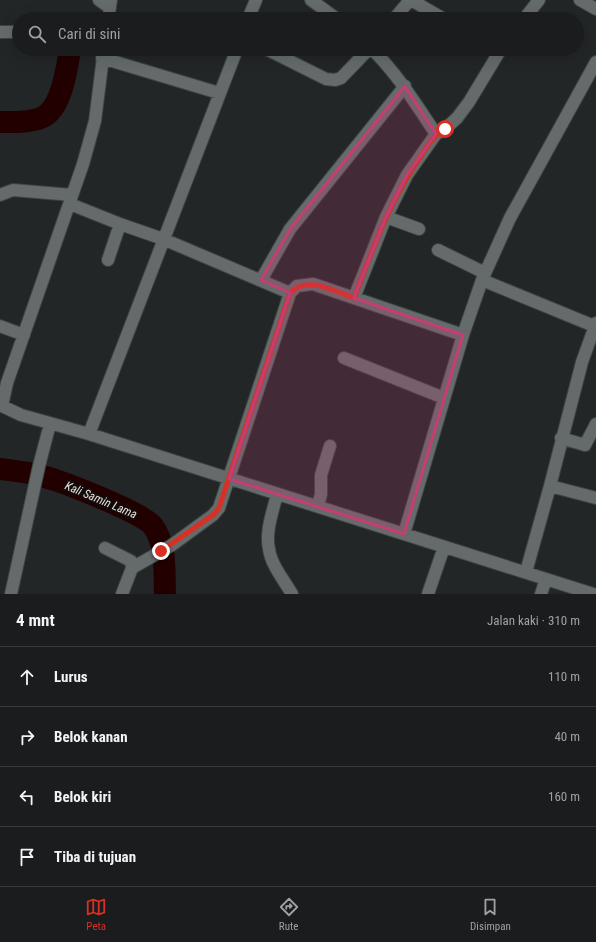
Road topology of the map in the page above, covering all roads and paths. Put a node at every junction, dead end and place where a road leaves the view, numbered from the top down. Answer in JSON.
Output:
{"nodes":[{"id":1,"x":99,"y":0,"type":"edge"},
{"id":2,"x":256,"y":0,"type":"edge"},
{"id":3,"x":311,"y":0,"type":"edge"},
{"id":4,"x":410,"y":0,"type":"edge"},
{"id":5,"x":539,"y":0,"type":"edge"},
{"id":6,"x":580,"y":0,"type":"edge"},
{"id":7,"x":110,"y":9,"type":"edge"},
{"id":8,"x":596,"y":9,"type":"edge"},
{"id":9,"x":251,"y":12,"type":"edge"},
{"id":10,"x":327,"y":12,"type":"edge"},
{"id":11,"x":400,"y":12,"type":"edge"},
{"id":12,"x":431,"y":12,"type":"edge"},
{"id":13,"x":530,"y":12,"type":"edge"},
{"id":14,"x":0,"y":32,"type":"edge"},
{"id":15,"x":12,"y":32,"type":"edge"},
{"id":16,"x":103,"y":56,"type":"edge"},
{"id":17,"x":109,"y":56,"type":"edge"},
{"id":18,"x":234,"y":56,"type":"edge"},
{"id":19,"x":280,"y":56,"type":"edge"},
{"id":20,"x":362,"y":56,"type":"edge"},
{"id":21,"x":379,"y":56,"type":"edge"},
{"id":22,"x":495,"y":56,"type":"edge"},
{"id":23,"x":596,"y":62,"type":"edge"},
{"id":24,"x":405,"y":86,"type":"junction"},
{"id":25,"x":220,"y":93,"type":"junction"},
{"id":26,"x":436,"y":134,"type":"junction"},
{"id":27,"x":0,"y":194,"type":"edge"},
{"id":28,"x":71,"y":200,"type":"junction"},
{"id":29,"x":386,"y":217,"type":"junction"},
{"id":30,"x":120,"y":224,"type":"junction"},
{"id":31,"x":419,"y":229,"type":"dead end"},
{"id":32,"x":164,"y":239,"type":"junction"},
{"id":33,"x":438,"y":250,"type":"dead end"},
{"id":34,"x":108,"y":260,"type":"dead end"},
{"id":35,"x":483,"y":277,"type":"junction"},
{"id":36,"x":261,"y":280,"type":"junction"},
{"id":37,"x":290,"y":293,"type":"junction"},
{"id":38,"x":354,"y":298,"type":"junction"},
{"id":39,"x":595,"y":324,"type":"edge"},
{"id":40,"x":0,"y":326,"type":"edge"},
{"id":41,"x":24,"y":335,"type":"junction"},
{"id":42,"x":462,"y":335,"type":"junction"},
{"id":43,"x":344,"y":358,"type":"dead end"},
{"id":44,"x":444,"y":398,"type":"junction"},
{"id":45,"x":1,"y":407,"type":"edge"},
{"id":46,"x":50,"y":424,"type":"junction"},
{"id":47,"x":596,"y":424,"type":"edge"},
{"id":48,"x":89,"y":434,"type":"junction"},
{"id":49,"x":561,"y":438,"type":"junction"},
{"id":50,"x":330,"y":446,"type":"dead end"},
{"id":51,"x":229,"y":479,"type":"junction"},
{"id":52,"x":550,"y":486,"type":"junction"},
{"id":53,"x":277,"y":494,"type":"junction"},
{"id":54,"x":596,"y":498,"type":"edge"},
{"id":55,"x":318,"y":506,"type":"junction"},
{"id":56,"x":404,"y":534,"type":"junction"},
{"id":57,"x":444,"y":547,"type":"junction"},
{"id":58,"x":105,"y":548,"type":"dead end"},
{"id":59,"x":132,"y":568,"type":"junction"},
{"id":60,"x":526,"y":572,"type":"junction"},
{"id":61,"x":546,"y":579,"type":"junction"},
{"id":62,"x":11,"y":594,"type":"edge"},
{"id":63,"x":122,"y":594,"type":"edge"},
{"id":64,"x":292,"y":594,"type":"edge"},
{"id":65,"x":428,"y":594,"type":"edge"},
{"id":66,"x":541,"y":594,"type":"edge"},
{"id":67,"x":593,"y":594,"type":"edge"}],
"edges":[{"from":1,"to":7,"type":"street"},
{"from":2,"to":9,"type":"street"},
{"from":3,"to":10,"type":"street"},
{"from":4,"to":11,"type":"street"},
{"from":4,"to":12,"type":"street"},
{"from":5,"to":13,"type":"street"},
{"from":6,"to":8,"type":"street"},
{"from":14,"to":15,"type":"street"},
{"from":16,"to":28,"type":"street"},
{"from":17,"to":25,"type":"street"},
{"from":18,"to":25,"type":"street"},
{"from":19,"to":20,"type":"street"},
{"from":21,"to":24,"type":"street"},
{"from":22,"to":26,"type":"street"},
{"from":23,"to":35,"type":"street"},
{"from":24,"to":26,"type":"street"},
{"from":24,"to":36,"type":"street"},
{"from":25,"to":32,"type":"street"},
{"from":26,"to":29,"type":"street"},
{"from":27,"to":28,"type":"street"},
{"from":28,"to":30,"type":"street"},
{"from":28,"to":41,"type":"street"},
{"from":29,"to":31,"type":"street"},
{"from":29,"to":38,"type":"street"},
{"from":30,"to":32,"type":"street"},
{"from":30,"to":34,"type":"street"},
{"from":32,"to":36,"type":"street"},
{"from":32,"to":48,"type":"street"},
{"from":33,"to":35,"type":"street"},
{"from":35,"to":39,"type":"street"},
{"from":35,"to":42,"type":"street"},
{"from":36,"to":37,"type":"street"},
{"from":37,"to":38,"type":"street"},
{"from":37,"to":51,"type":"street"},
{"from":38,"to":42,"type":"street"},
{"from":39,"to":49,"type":"street"},
{"from":40,"to":41,"type":"street"},
{"from":41,"to":45,"type":"street"},
{"from":42,"to":44,"type":"street"},
{"from":43,"to":44,"type":"street"},
{"from":44,"to":56,"type":"street"},
{"from":45,"to":46,"type":"street"},
{"from":46,"to":48,"type":"street"},
{"from":46,"to":62,"type":"street"},
{"from":47,"to":49,"type":"street"},
{"from":48,"to":51,"type":"street"},
{"from":49,"to":52,"type":"street"},
{"from":50,"to":55,"type":"street"},
{"from":51,"to":53,"type":"street"},
{"from":51,"to":59,"type":"street"},
{"from":52,"to":54,"type":"street"},
{"from":52,"to":60,"type":"street"},
{"from":53,"to":55,"type":"street"},
{"from":53,"to":64,"type":"street"},
{"from":55,"to":56,"type":"street"},
{"from":56,"to":57,"type":"street"},
{"from":57,"to":60,"type":"street"},
{"from":57,"to":65,"type":"street"},
{"from":58,"to":59,"type":"street"},
{"from":59,"to":63,"type":"street"},
{"from":60,"to":61,"type":"street"},
{"from":61,"to":66,"type":"street"},
{"from":61,"to":67,"type":"street"}]}
